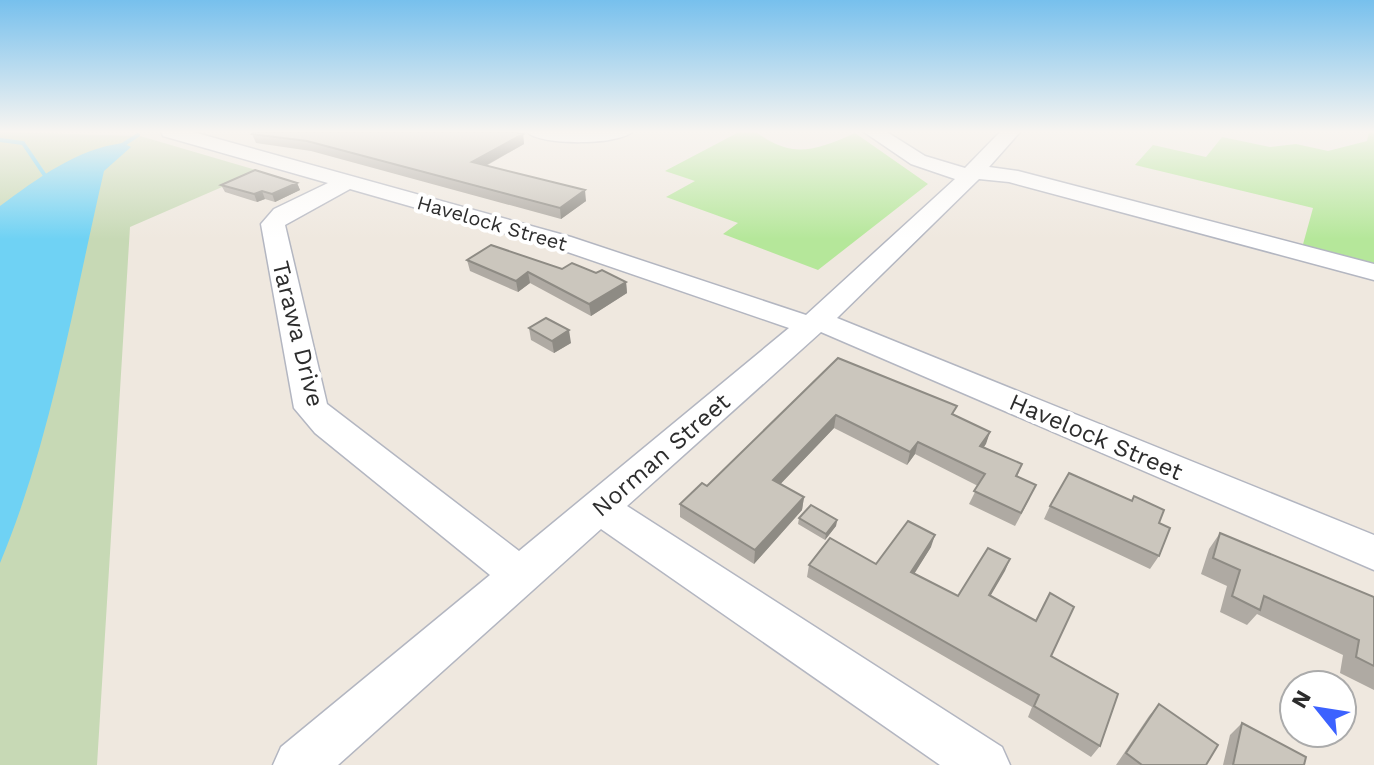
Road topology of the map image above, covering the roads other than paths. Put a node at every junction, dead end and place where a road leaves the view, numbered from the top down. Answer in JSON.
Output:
{"nodes":[{"id":1,"x":293,"y":168,"type":"edge"},
{"id":2,"x":948,"y":168,"type":"edge"},
{"id":3,"x":979,"y":168,"type":"edge"},
{"id":4,"x":973,"y":174,"type":"junction"},
{"id":5,"x":346,"y":183,"type":"junction"},
{"id":6,"x":1374,"y":272,"type":"edge"},
{"id":7,"x":814,"y":323,"type":"junction"},
{"id":8,"x":599,"y":507,"type":"junction"},
{"id":9,"x":1374,"y":553,"type":"edge"},
{"id":10,"x":520,"y":575,"type":"junction"},
{"id":11,"x":299,"y":765,"type":"edge"},
{"id":12,"x":984,"y":765,"type":"edge"}],
"edges":[{"from":1,"to":5,"type":"street","name":"Havelock Street"},
{"from":2,"to":4,"type":"street"},
{"from":3,"to":4,"type":"street","name":"Norman Street"},
{"from":4,"to":6,"type":"street"},
{"from":4,"to":7,"type":"street","name":"Norman Street"},
{"from":5,"to":7,"type":"street","name":"Havelock Street"},
{"from":5,"to":10,"type":"street","name":"Tarawa Drive"},
{"from":7,"to":8,"type":"street","name":"Norman Street"},
{"from":7,"to":9,"type":"street","name":"Havelock Street"},
{"from":8,"to":10,"type":"street","name":"Norman Street"},
{"from":8,"to":12,"type":"street"},
{"from":10,"to":11,"type":"street","name":"Norman Street"}]}
